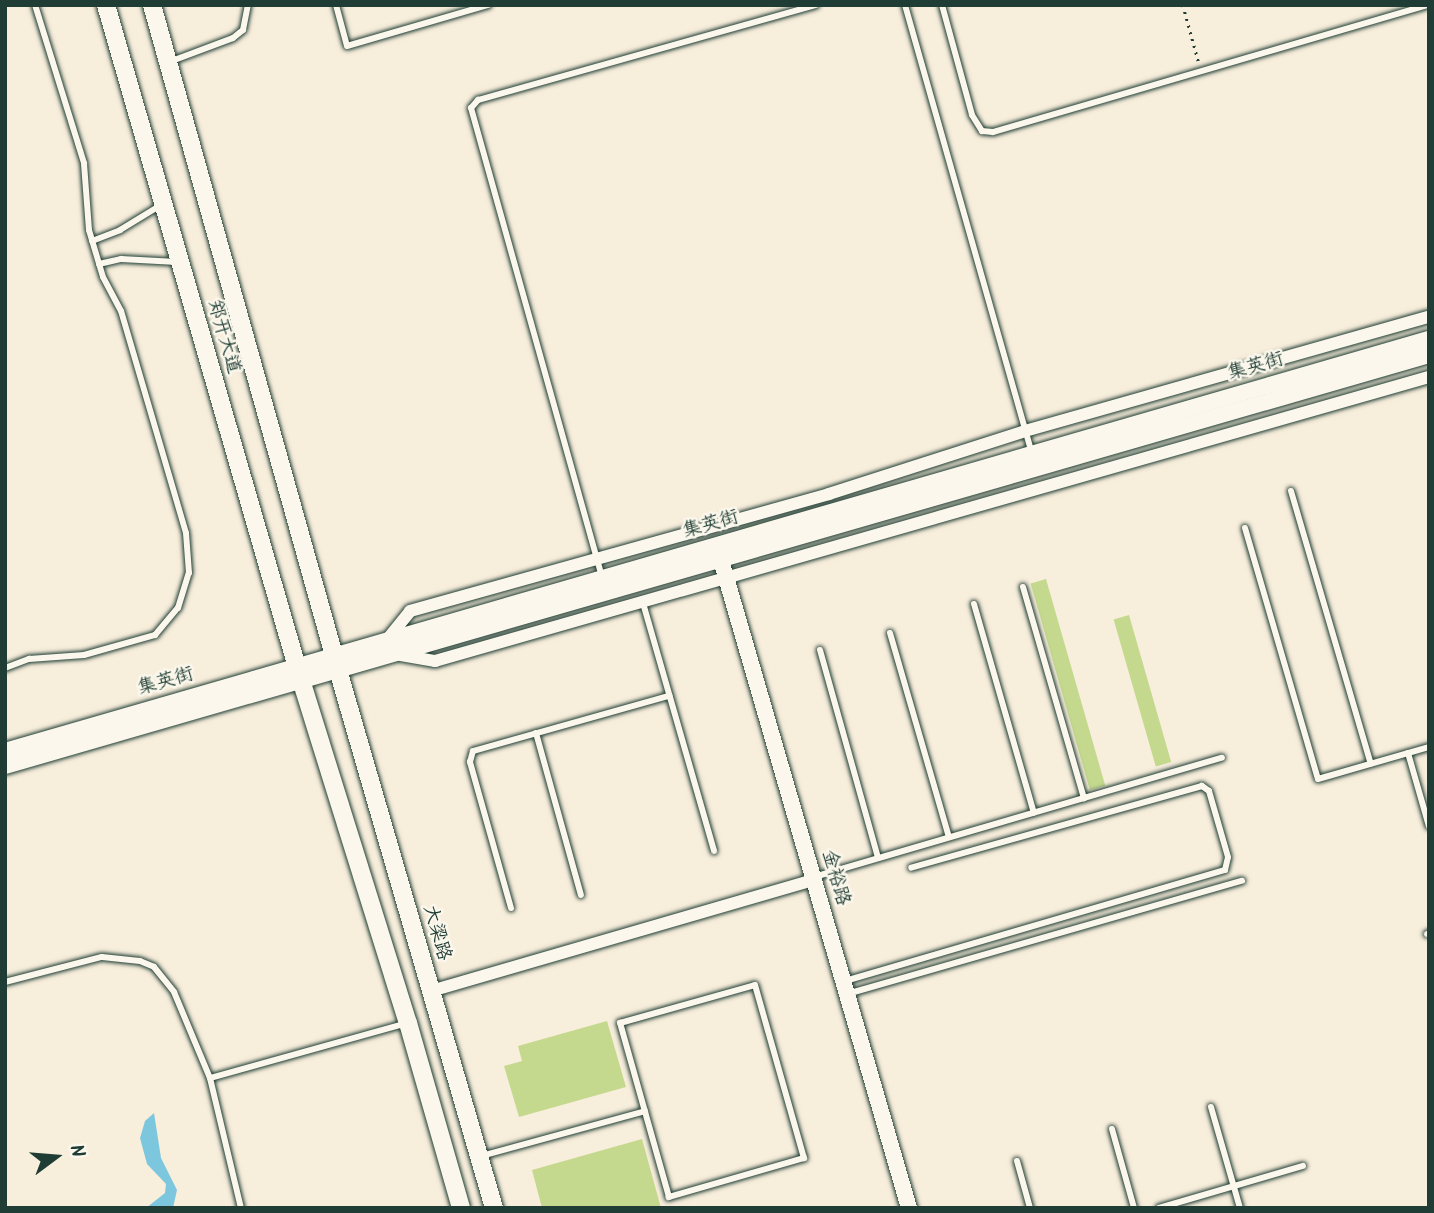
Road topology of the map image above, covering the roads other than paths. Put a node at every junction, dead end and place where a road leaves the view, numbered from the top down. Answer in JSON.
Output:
{"nodes":[{"id":1,"x":35,"y":5,"type":"edge"},
{"id":2,"x":106,"y":5,"type":"edge"},
{"id":3,"x":152,"y":5,"type":"edge"},
{"id":4,"x":247,"y":5,"type":"edge"},
{"id":5,"x":336,"y":5,"type":"edge"},
{"id":6,"x":488,"y":5,"type":"edge"},
{"id":7,"x":816,"y":5,"type":"edge"},
{"id":8,"x":905,"y":5,"type":"edge"},
{"id":9,"x":942,"y":5,"type":"edge"},
{"id":10,"x":1427,"y":5,"type":"edge"},
{"id":11,"x":168,"y":62,"type":"junction"},
{"id":12,"x":163,"y":204,"type":"junction"},
{"id":13,"x":92,"y":242,"type":"junction"},
{"id":14,"x":179,"y":262,"type":"junction"},
{"id":15,"x":99,"y":264,"type":"junction"},
{"id":16,"x":1429,"y":317,"type":"edge"},
{"id":17,"x":1429,"y":339,"type":"edge"},
{"id":18,"x":1429,"y":355,"type":"edge"},
{"id":19,"x":1429,"y":377,"type":"edge"},
{"id":20,"x":1026,"y":431,"type":"junction"},
{"id":21,"x":1032,"y":454,"type":"junction"},
{"id":22,"x":1291,"y":491,"type":"dead end"},
{"id":23,"x":1245,"y":528,"type":"dead end"},
{"id":24,"x":597,"y":559,"type":"junction"},
{"id":25,"x":721,"y":560,"type":"junction"},
{"id":26,"x":603,"y":578,"type":"junction"},
{"id":27,"x":727,"y":579,"type":"junction"},
{"id":28,"x":1023,"y":587,"type":"dead end"},
{"id":29,"x":643,"y":603,"type":"junction"},
{"id":30,"x":974,"y":604,"type":"dead end"},
{"id":31,"x":890,"y":632,"type":"dead end"},
{"id":32,"x":390,"y":648,"type":"junction"},
{"id":33,"x":820,"y":650,"type":"dead end"},
{"id":34,"x":336,"y":663,"type":"junction"},
{"id":35,"x":5,"y":668,"type":"edge"},
{"id":36,"x":299,"y":674,"type":"junction"},
{"id":37,"x":669,"y":696,"type":"junction"},
{"id":38,"x":536,"y":733,"type":"junction"},
{"id":39,"x":1429,"y":747,"type":"edge"},
{"id":40,"x":5,"y":751,"type":"edge"},
{"id":41,"x":1408,"y":753,"type":"junction"},
{"id":42,"x":1222,"y":758,"type":"dead end"},
{"id":43,"x":1371,"y":764,"type":"junction"},
{"id":44,"x":5,"y":766,"type":"edge"},
{"id":45,"x":1084,"y":798,"type":"junction"},
{"id":46,"x":1034,"y":813,"type":"junction"},
{"id":47,"x":1429,"y":826,"type":"edge"},
{"id":48,"x":949,"y":837,"type":"junction"},
{"id":49,"x":714,"y":852,"type":"dead end"},
{"id":50,"x":878,"y":858,"type":"junction"},
{"id":51,"x":911,"y":868,"type":"dead end"},
{"id":52,"x":813,"y":879,"type":"junction"},
{"id":53,"x":1242,"y":881,"type":"dead end"},
{"id":54,"x":581,"y":895,"type":"dead end"},
{"id":55,"x":512,"y":908,"type":"dead end"},
{"id":56,"x":5,"y":982,"type":"edge"},
{"id":57,"x":845,"y":988,"type":"junction"},
{"id":58,"x":431,"y":991,"type":"junction"},
{"id":59,"x":408,"y":1023,"type":"junction"},
{"id":60,"x":210,"y":1079,"type":"junction"},
{"id":61,"x":1211,"y":1107,"type":"dead end"},
{"id":62,"x":645,"y":1111,"type":"junction"},
{"id":63,"x":1112,"y":1129,"type":"dead end"},
{"id":64,"x":479,"y":1156,"type":"junction"},
{"id":65,"x":1017,"y":1161,"type":"dead end"},
{"id":66,"x":1303,"y":1166,"type":"dead end"},
{"id":67,"x":1234,"y":1186,"type":"junction"},
{"id":68,"x":241,"y":1208,"type":"edge"},
{"id":69,"x":461,"y":1208,"type":"edge"},
{"id":70,"x":494,"y":1208,"type":"edge"},
{"id":71,"x":909,"y":1208,"type":"edge"},
{"id":72,"x":1030,"y":1208,"type":"edge"},
{"id":73,"x":1134,"y":1208,"type":"edge"},
{"id":74,"x":1159,"y":1208,"type":"edge"},
{"id":75,"x":1240,"y":1208,"type":"edge"}],
"edges":[{"from":1,"to":13,"type":"lane"},
{"from":2,"to":12,"type":"main road","name":"郑开大道"},
{"from":3,"to":11,"type":"main road","name":"郑开大道"},
{"from":4,"to":11,"type":"lane"},
{"from":5,"to":6,"type":"lane"},
{"from":7,"to":24,"type":"lane"},
{"from":8,"to":20,"type":"lane"},
{"from":9,"to":10,"type":"lane"},
{"from":11,"to":34,"type":"main road","name":"郑开大道"},
{"from":12,"to":13,"type":"lane"},
{"from":12,"to":14,"type":"main road","name":"郑开大道"},
{"from":13,"to":15,"type":"lane"},
{"from":14,"to":15,"type":"lane"},
{"from":14,"to":36,"type":"main road","name":"郑开大道"},
{"from":15,"to":35,"type":"lane"},
{"from":16,"to":20,"type":"street"},
{"from":17,"to":21,"type":"main road","name":"集英街"},
{"from":18,"to":25,"type":"main road","name":"集英街"},
{"from":19,"to":27,"type":"street"},
{"from":20,"to":21,"type":"lane"},
{"from":20,"to":24,"type":"street"},
{"from":21,"to":26,"type":"main road","name":"集英街"},
{"from":22,"to":43,"type":"lane"},
{"from":23,"to":43,"type":"lane"},
{"from":24,"to":26,"type":"lane"},
{"from":24,"to":32,"type":"street"},
{"from":25,"to":27,"type":"main road","name":"金裕路"},
{"from":25,"to":32,"type":"main road","name":"集英街"},
{"from":26,"to":32,"type":"main road","name":"集英街"},
{"from":27,"to":29,"type":"street"},
{"from":27,"to":52,"type":"main road","name":"金裕路"},
{"from":28,"to":45,"type":"lane"},
{"from":29,"to":32,"type":"street"},
{"from":29,"to":37,"type":"lane"},
{"from":30,"to":46,"type":"lane"},
{"from":31,"to":48,"type":"lane"},
{"from":32,"to":34,"type":"main road","name":"集英街"},
{"from":33,"to":50,"type":"lane"},
{"from":34,"to":36,"type":"main road","name":"集英街"},
{"from":34,"to":58,"type":"main road","name":"大梁路"},
{"from":36,"to":40,"type":"main road","name":"集英街"},
{"from":36,"to":44,"type":"main road","name":"集英街"},
{"from":36,"to":59,"type":"main road"},
{"from":37,"to":38,"type":"lane"},
{"from":37,"to":49,"type":"lane"},
{"from":38,"to":54,"type":"lane"},
{"from":38,"to":55,"type":"lane"},
{"from":39,"to":41,"type":"lane"},
{"from":41,"to":43,"type":"lane"},
{"from":41,"to":47,"type":"lane"},
{"from":42,"to":45,"type":"lane"},
{"from":45,"to":46,"type":"lane"},
{"from":46,"to":48,"type":"lane"},
{"from":48,"to":50,"type":"lane"},
{"from":50,"to":52,"type":"lane"},
{"from":51,"to":57,"type":"lane"},
{"from":52,"to":57,"type":"main road","name":"金裕路"},
{"from":52,"to":58,"type":"street"},
{"from":53,"to":57,"type":"lane"},
{"from":56,"to":60,"type":"lane"},
{"from":57,"to":71,"type":"main road","name":"金裕路"},
{"from":58,"to":64,"type":"main road","name":"大梁路"},
{"from":59,"to":60,"type":"lane"},
{"from":59,"to":69,"type":"main road"},
{"from":60,"to":68,"type":"lane"},
{"from":61,"to":67,"type":"lane"},
{"from":62,"to":62,"type":"lane"},
{"from":62,"to":64,"type":"lane"},
{"from":63,"to":73,"type":"lane"},
{"from":64,"to":70,"type":"main road","name":"大梁路"},
{"from":65,"to":72,"type":"lane"},
{"from":66,"to":67,"type":"lane"},
{"from":67,"to":74,"type":"lane"},
{"from":67,"to":75,"type":"lane"}]}
